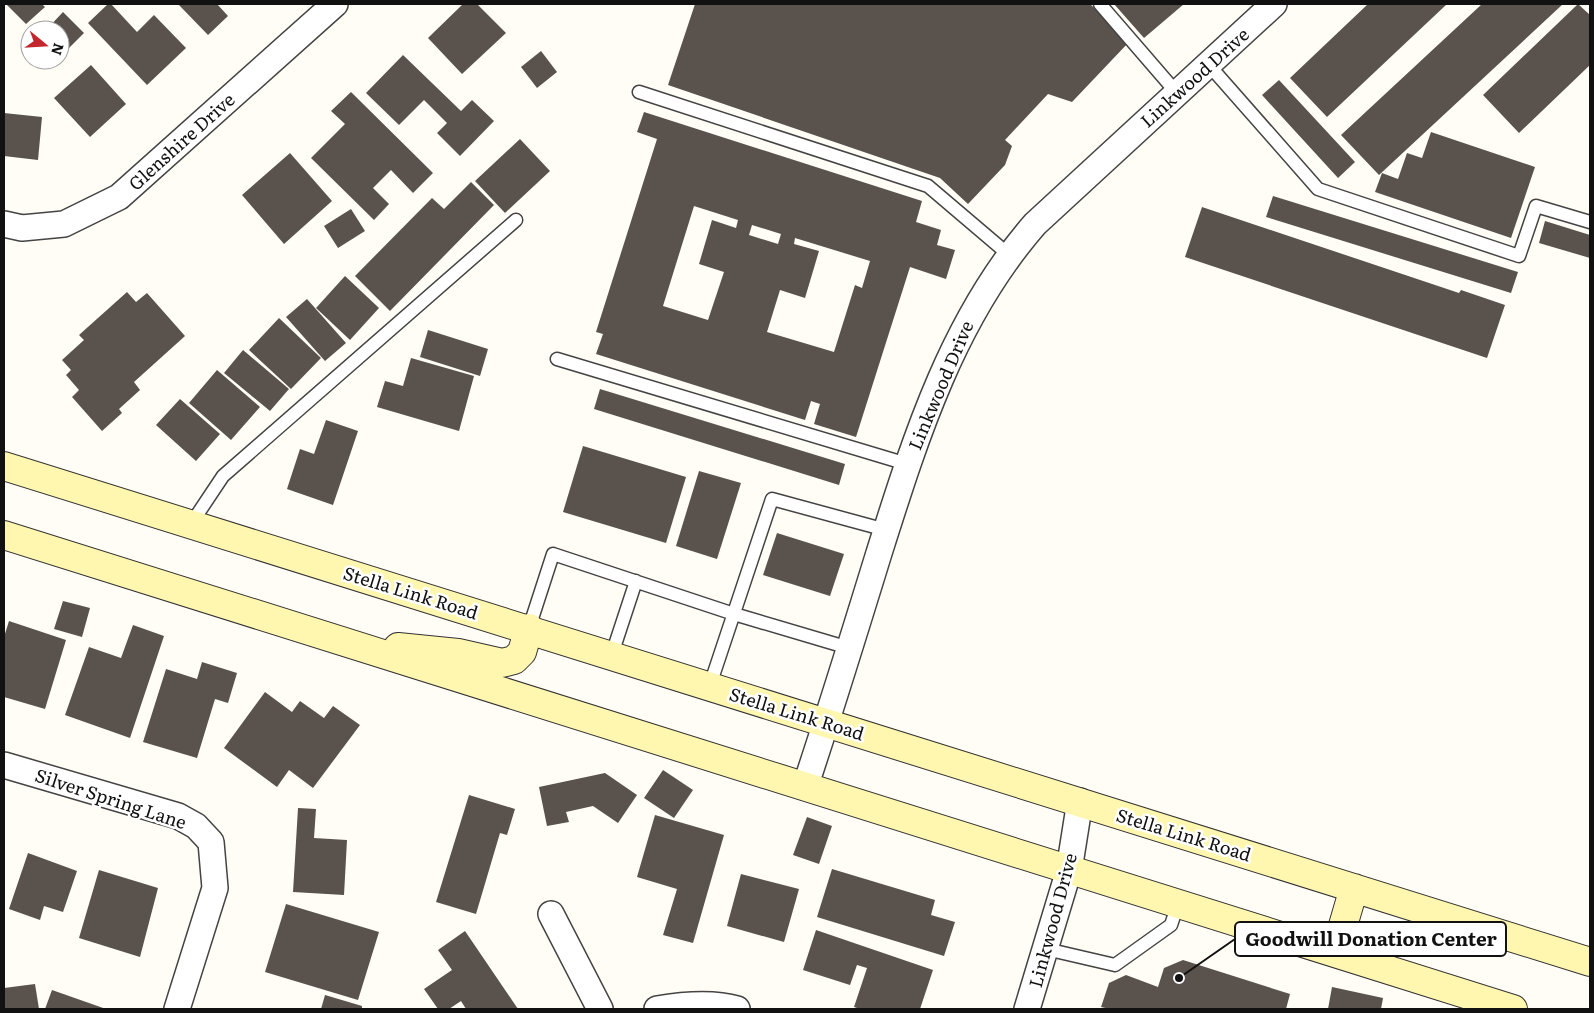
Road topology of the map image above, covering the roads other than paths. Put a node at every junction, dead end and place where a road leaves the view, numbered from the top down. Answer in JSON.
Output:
{"nodes":[{"id":1,"x":334,"y":4,"type":"edge"},
{"id":2,"x":1100,"y":4,"type":"edge"},
{"id":3,"x":1274,"y":4,"type":"edge"},
{"id":4,"x":1208,"y":64,"type":"junction"},
{"id":5,"x":639,"y":92,"type":"dead end"},
{"id":6,"x":1176,"y":92,"type":"junction"},
{"id":7,"x":516,"y":220,"type":"dead end"},
{"id":8,"x":1590,"y":222,"type":"edge"},
{"id":9,"x":4,"y":224,"type":"edge"},
{"id":10,"x":1008,"y":254,"type":"junction"},
{"id":11,"x":557,"y":359,"type":"dead end"},
{"id":12,"x":907,"y":464,"type":"junction"},
{"id":13,"x":4,"y":466,"type":"edge"},
{"id":14,"x":191,"y":524,"type":"junction"},
{"id":15,"x":886,"y":530,"type":"junction"},
{"id":16,"x":4,"y":535,"type":"edge"},
{"id":17,"x":636,"y":581,"type":"junction"},
{"id":18,"x":734,"y":614,"type":"junction"},
{"id":19,"x":529,"y":628,"type":"junction"},
{"id":20,"x":342,"y":641,"type":"junction"},
{"id":21,"x":849,"y":648,"type":"junction"},
{"id":22,"x":612,"y":654,"type":"junction"},
{"id":23,"x":710,"y":685,"type":"junction"},
{"id":24,"x":826,"y":722,"type":"junction"},
{"id":25,"x":4,"y":765,"type":"edge"},
{"id":26,"x":805,"y":787,"type":"junction"},
{"id":27,"x":1080,"y":801,"type":"junction"},
{"id":28,"x":1069,"y":870,"type":"junction"},
{"id":29,"x":1354,"y":888,"type":"junction"},
{"id":30,"x":1178,"y":904,"type":"junction"},
{"id":31,"x":551,"y":914,"type":"dead end"},
{"id":32,"x":1046,"y":949,"type":"junction"},
{"id":33,"x":1335,"y":953,"type":"junction"},
{"id":34,"x":1590,"y":962,"type":"edge"},
{"id":35,"x":177,"y":1009,"type":"edge"},
{"id":36,"x":600,"y":1009,"type":"edge"},
{"id":37,"x":657,"y":1009,"type":"edge"},
{"id":38,"x":737,"y":1009,"type":"edge"},
{"id":39,"x":1028,"y":1009,"type":"edge"},
{"id":40,"x":1513,"y":1009,"type":"edge"}],
"edges":[{"from":1,"to":9,"type":"street","name":"Glenshire Drive"},
{"from":2,"to":6,"type":"lane"},
{"from":3,"to":4,"type":"street","name":"Linkwood Drive"},
{"from":4,"to":6,"type":"street","name":"Linkwood Drive"},
{"from":4,"to":8,"type":"lane"},
{"from":5,"to":10,"type":"lane"},
{"from":6,"to":10,"type":"street","name":"Linkwood Drive"},
{"from":7,"to":14,"type":"lane"},
{"from":10,"to":12,"type":"street","name":"Linkwood Drive"},
{"from":11,"to":12,"type":"lane"},
{"from":12,"to":15,"type":"street","name":"Linkwood Drive"},
{"from":13,"to":14,"type":"main road","name":"Stella Link Road"},
{"from":14,"to":19,"type":"main road","name":"Stella Link Road"},
{"from":15,"to":18,"type":"lane"},
{"from":15,"to":21,"type":"street","name":"Linkwood Drive"},
{"from":16,"to":20,"type":"main road"},
{"from":17,"to":18,"type":"lane"},
{"from":17,"to":19,"type":"lane"},
{"from":17,"to":22,"type":"lane"},
{"from":18,"to":21,"type":"lane"},
{"from":18,"to":23,"type":"lane"},
{"from":19,"to":20,"type":"main road"},
{"from":19,"to":22,"type":"main road","name":"Stella Link Road"},
{"from":20,"to":26,"type":"main road"},
{"from":21,"to":24,"type":"street","name":"Linkwood Drive"},
{"from":22,"to":23,"type":"main road","name":"Stella Link Road"},
{"from":23,"to":24,"type":"main road","name":"Stella Link Road"},
{"from":24,"to":26,"type":"street","name":"Linkwood Drive"},
{"from":24,"to":27,"type":"main road","name":"Stella Link Road"},
{"from":25,"to":35,"type":"street","name":"Silver Spring Lane"},
{"from":26,"to":28,"type":"main road"},
{"from":27,"to":28,"type":"street","name":"Linkwood Drive"},
{"from":27,"to":29,"type":"main road","name":"Stella Link Road"},
{"from":28,"to":30,"type":"main road"},
{"from":28,"to":32,"type":"street","name":"Linkwood Drive"},
{"from":29,"to":33,"type":"main road"},
{"from":29,"to":34,"type":"main road","name":"Stella Link Road"},
{"from":30,"to":32,"type":"lane"},
{"from":30,"to":33,"type":"main road"},
{"from":31,"to":36,"type":"street"},
{"from":32,"to":39,"type":"street","name":"Linkwood Drive"},
{"from":33,"to":40,"type":"main road"},
{"from":37,"to":38,"type":"street"}]}
